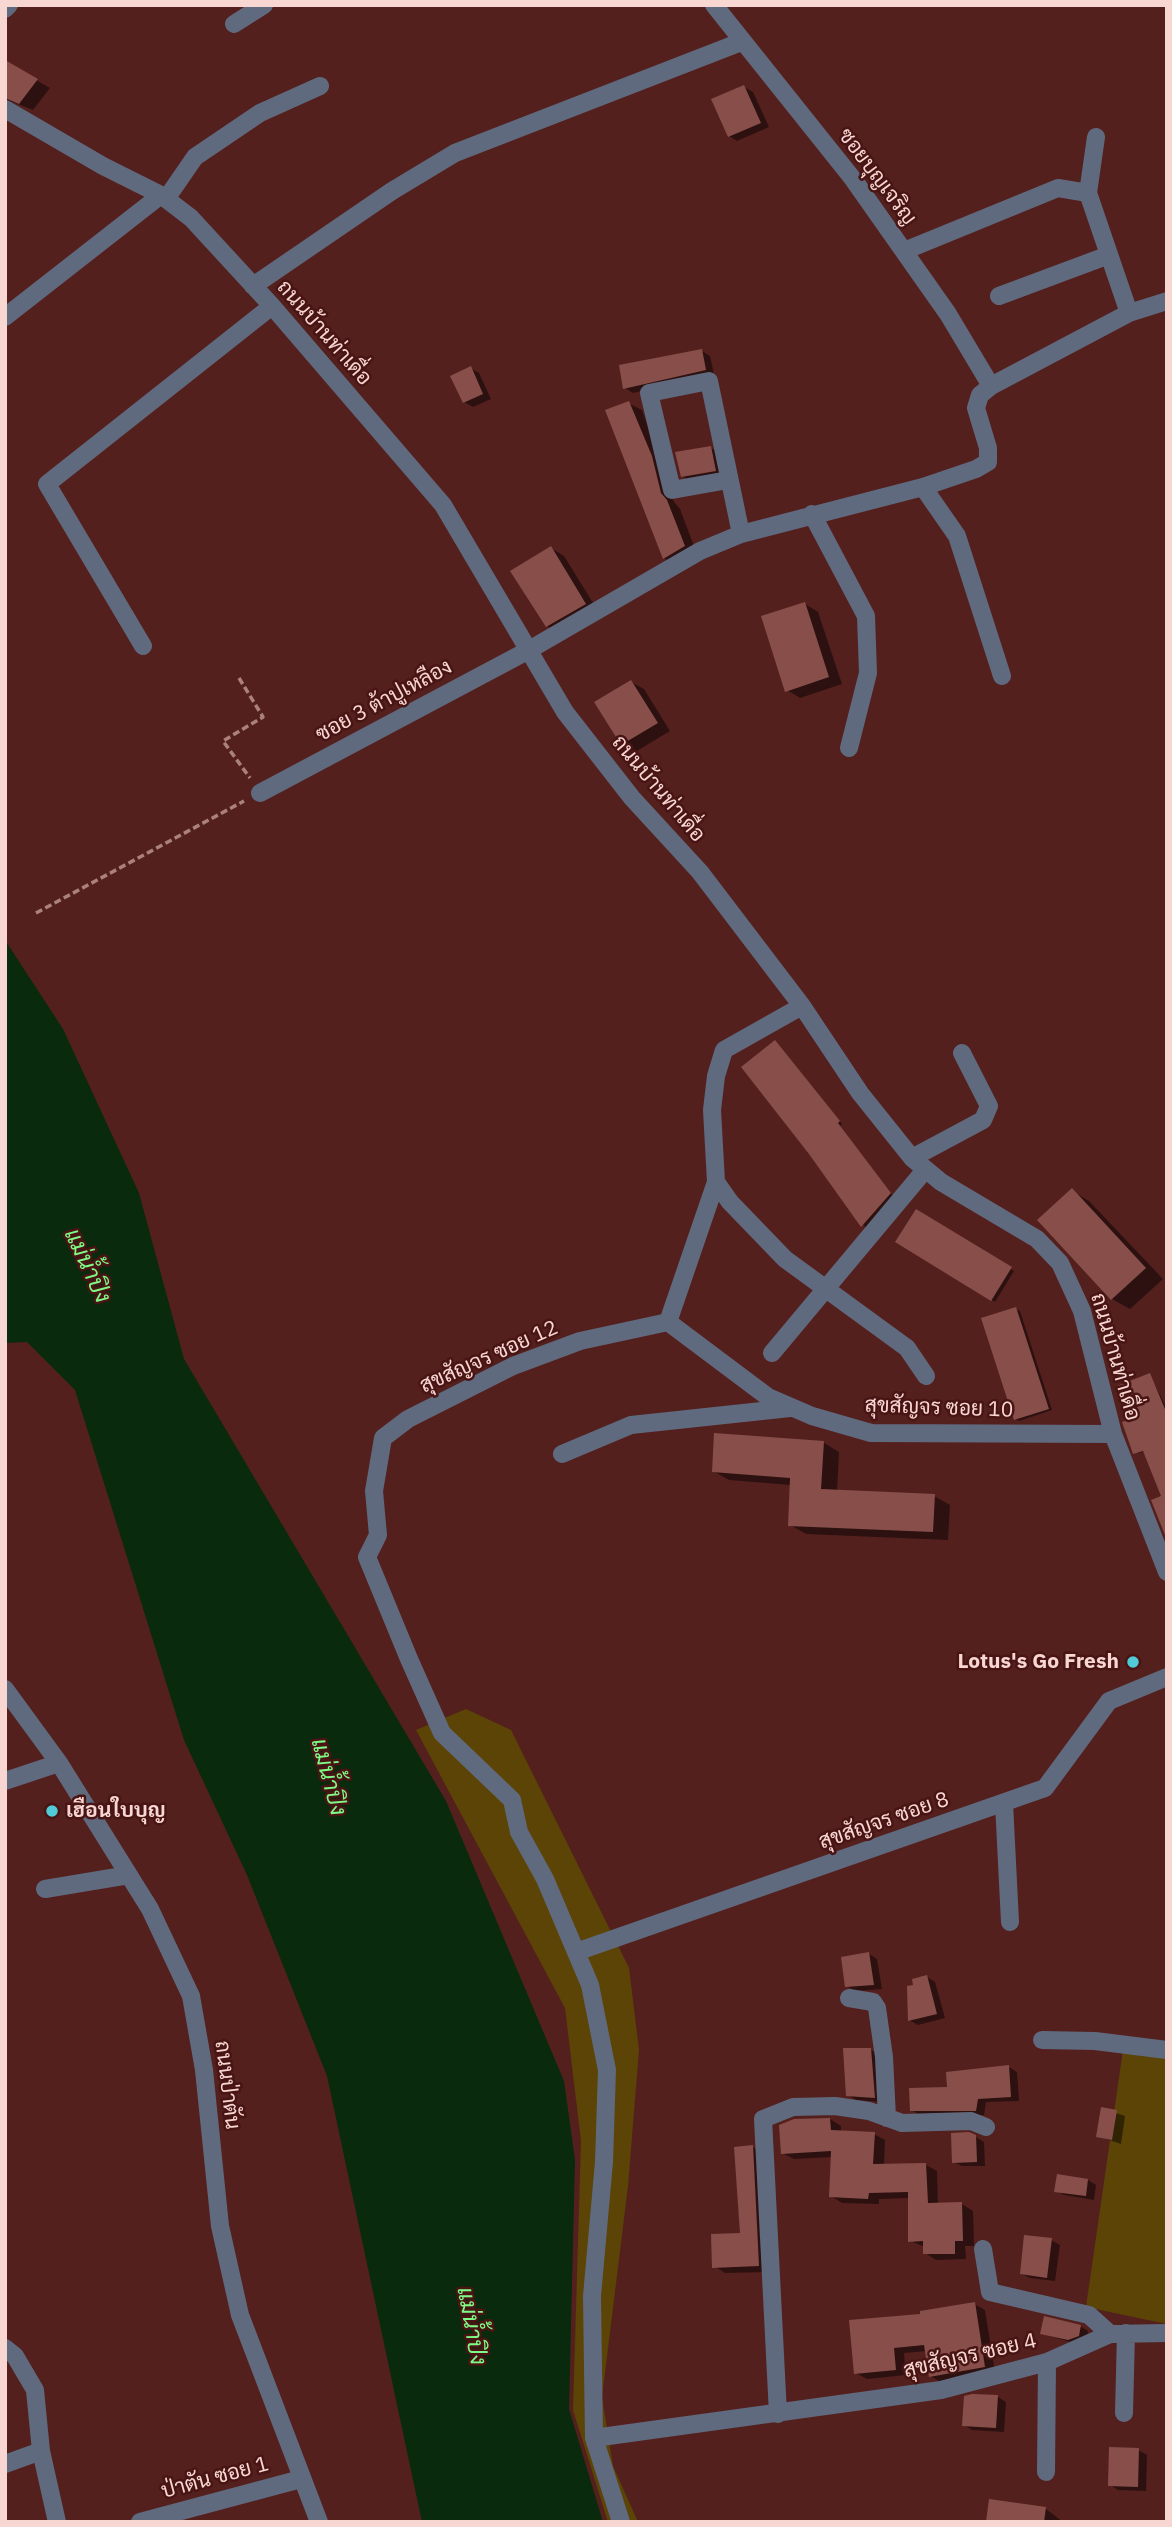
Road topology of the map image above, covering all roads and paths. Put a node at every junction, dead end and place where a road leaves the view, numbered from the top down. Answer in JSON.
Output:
{"nodes":[{"id":1,"x":9,"y":5,"type":"edge"},
{"id":2,"x":264,"y":5,"type":"edge"},
{"id":3,"x":714,"y":5,"type":"edge"},
{"id":4,"x":5,"y":9,"type":"edge"},
{"id":5,"x":234,"y":24,"type":"dead end"},
{"id":6,"x":740,"y":42,"type":"junction"},
{"id":7,"x":320,"y":86,"type":"dead end"},
{"id":8,"x":5,"y":109,"type":"edge"},
{"id":9,"x":1096,"y":138,"type":"dead end"},
{"id":10,"x":1088,"y":193,"type":"junction"},
{"id":11,"x":164,"y":197,"type":"junction"},
{"id":12,"x":904,"y":251,"type":"junction"},
{"id":13,"x":1109,"y":255,"type":"junction"},
{"id":14,"x":253,"y":286,"type":"junction"},
{"id":15,"x":999,"y":296,"type":"dead end"},
{"id":16,"x":1167,"y":301,"type":"edge"},
{"id":17,"x":272,"y":306,"type":"junction"},
{"id":18,"x":1129,"y":313,"type":"junction"},
{"id":19,"x":5,"y":317,"type":"edge"},
{"id":20,"x":991,"y":386,"type":"junction"},
{"id":21,"x":728,"y":480,"type":"junction"},
{"id":22,"x":923,"y":487,"type":"junction"},
{"id":23,"x":812,"y":514,"type":"junction"},
{"id":24,"x":741,"y":534,"type":"junction"},
{"id":25,"x":143,"y":646,"type":"dead end"},
{"id":26,"x":528,"y":650,"type":"junction"},
{"id":27,"x":1002,"y":677,"type":"dead end"},
{"id":28,"x":239,"y":678,"type":"dead end"},
{"id":29,"x":849,"y":748,"type":"dead end"},
{"id":30,"x":260,"y":793,"type":"junction"},
{"id":31,"x":36,"y":913,"type":"dead end"},
{"id":32,"x":802,"y":1006,"type":"junction"},
{"id":33,"x":962,"y":1053,"type":"dead end"},
{"id":34,"x":919,"y":1163,"type":"junction"},
{"id":35,"x":716,"y":1182,"type":"junction"},
{"id":36,"x":824,"y":1287,"type":"junction"},
{"id":37,"x":668,"y":1322,"type":"junction"},
{"id":38,"x":772,"y":1353,"type":"dead end"},
{"id":39,"x":926,"y":1376,"type":"dead end"},
{"id":40,"x":793,"y":1408,"type":"junction"},
{"id":41,"x":1113,"y":1434,"type":"junction"},
{"id":42,"x":562,"y":1454,"type":"dead end"},
{"id":43,"x":1167,"y":1572,"type":"edge"},
{"id":44,"x":1167,"y":1677,"type":"edge"},
{"id":45,"x":5,"y":1689,"type":"edge"},
{"id":46,"x":59,"y":1763,"type":"junction"},
{"id":47,"x":5,"y":1781,"type":"edge"},
{"id":48,"x":1004,"y":1803,"type":"junction"},
{"id":49,"x":129,"y":1875,"type":"junction"},
{"id":50,"x":46,"y":1889,"type":"dead end"},
{"id":51,"x":1010,"y":1922,"type":"dead end"},
{"id":52,"x":576,"y":1952,"type":"junction"},
{"id":53,"x":849,"y":1998,"type":"dead end"},
{"id":54,"x":1042,"y":2040,"type":"dead end"},
{"id":55,"x":1167,"y":2050,"type":"edge"},
{"id":56,"x":887,"y":2118,"type":"junction"},
{"id":57,"x":986,"y":2127,"type":"dead end"},
{"id":58,"x":983,"y":2249,"type":"dead end"},
{"id":59,"x":1167,"y":2333,"type":"edge"},
{"id":60,"x":1118,"y":2334,"type":"junction"},
{"id":61,"x":5,"y":2348,"type":"edge"},
{"id":62,"x":1047,"y":2362,"type":"junction"},
{"id":63,"x":1124,"y":2413,"type":"dead end"},
{"id":64,"x":778,"y":2414,"type":"junction"},
{"id":65,"x":594,"y":2438,"type":"junction"},
{"id":66,"x":41,"y":2451,"type":"junction"},
{"id":67,"x":5,"y":2463,"type":"edge"},
{"id":68,"x":1046,"y":2472,"type":"dead end"},
{"id":69,"x":301,"y":2479,"type":"junction"},
{"id":70,"x":57,"y":2522,"type":"edge"},
{"id":71,"x":140,"y":2522,"type":"edge"},
{"id":72,"x":319,"y":2522,"type":"edge"},
{"id":73,"x":621,"y":2522,"type":"edge"}],
"edges":[{"from":1,"to":4,"type":"street"},
{"from":2,"to":5,"type":"street"},
{"from":3,"to":6,"type":"street","name":"ซอยบุญเจริญ"},
{"from":6,"to":12,"type":"street","name":"ซอยบุญเจริญ"},
{"from":6,"to":14,"type":"street"},
{"from":7,"to":11,"type":"street"},
{"from":8,"to":11,"type":"street","name":"ถนนบ้านท่าเดื่อ"},
{"from":9,"to":10,"type":"street"},
{"from":10,"to":12,"type":"street"},
{"from":10,"to":13,"type":"street"},
{"from":11,"to":14,"type":"street","name":"ถนนบ้านท่าเดื่อ"},
{"from":11,"to":19,"type":"street"},
{"from":12,"to":20,"type":"street","name":"ซอยบุญเจริญ"},
{"from":13,"to":15,"type":"street"},
{"from":13,"to":18,"type":"street"},
{"from":14,"to":17,"type":"street","name":"ถนนบ้านท่าเดื่อ"},
{"from":16,"to":18,"type":"street"},
{"from":17,"to":25,"type":"street"},
{"from":17,"to":26,"type":"street","name":"ถนนบ้านท่าเดื่อ"},
{"from":18,"to":20,"type":"street"},
{"from":20,"to":22,"type":"street","name":"ซอย 3 ต้าปูเหลือง"},
{"from":21,"to":21,"type":"street"},
{"from":21,"to":24,"type":"street"},
{"from":22,"to":23,"type":"street","name":"ซอย 3 ต้าปูเหลือง"},
{"from":22,"to":27,"type":"street"},
{"from":23,"to":24,"type":"street","name":"ซอย 3 ต้าปูเหลือง"},
{"from":23,"to":29,"type":"street"},
{"from":24,"to":26,"type":"street","name":"ซอย 3 ต้าปูเหลือง"},
{"from":26,"to":30,"type":"street","name":"ซอย 3 ต้าปูเหลือง"},
{"from":26,"to":32,"type":"street","name":"ถนนบ้านท่าเดื่อ"},
{"from":28,"to":30,"type":"path"},
{"from":30,"to":31,"type":"path"},
{"from":32,"to":34,"type":"street","name":"ถนนบ้านท่าเดื่อ"},
{"from":32,"to":35,"type":"street"},
{"from":33,"to":34,"type":"street"},
{"from":34,"to":36,"type":"street"},
{"from":34,"to":41,"type":"street","name":"ถนนบ้านท่าเดื่อ"},
{"from":35,"to":36,"type":"street"},
{"from":35,"to":37,"type":"street"},
{"from":36,"to":38,"type":"street"},
{"from":36,"to":39,"type":"street"},
{"from":37,"to":40,"type":"street","name":"สุขสัญจร ซอย 10"},
{"from":37,"to":52,"type":"street","name":"สุขสัญจร ซอย 12"},
{"from":40,"to":41,"type":"street","name":"สุขสัญจร ซอย 10"},
{"from":40,"to":42,"type":"street"},
{"from":41,"to":43,"type":"street","name":"ถนนบ้านท่าเดื่อ"},
{"from":44,"to":48,"type":"street","name":"สุขสัญจร ซอย 8"},
{"from":45,"to":46,"type":"street","name":"ถนนป่าตัน"},
{"from":46,"to":47,"type":"street"},
{"from":46,"to":49,"type":"street","name":"ถนนป่าตัน"},
{"from":48,"to":51,"type":"street"},
{"from":48,"to":52,"type":"street","name":"สุขสัญจร ซอย 8"},
{"from":49,"to":50,"type":"street"},
{"from":49,"to":69,"type":"street","name":"ถนนป่าตัน"},
{"from":52,"to":65,"type":"street"},
{"from":53,"to":56,"type":"street"},
{"from":54,"to":55,"type":"street"},
{"from":56,"to":57,"type":"street"},
{"from":56,"to":64,"type":"street"},
{"from":58,"to":60,"type":"street"},
{"from":59,"to":60,"type":"street","name":"สุขสัญจร ซอย 4"},
{"from":60,"to":62,"type":"street","name":"สุขสัญจร ซอย 4"},
{"from":60,"to":63,"type":"street"},
{"from":61,"to":66,"type":"street"},
{"from":62,"to":64,"type":"street","name":"สุขสัญจร ซอย 4"},
{"from":62,"to":68,"type":"street"},
{"from":64,"to":65,"type":"street","name":"สุขสัญจร ซอย 4"},
{"from":65,"to":73,"type":"street"},
{"from":66,"to":67,"type":"street"},
{"from":66,"to":70,"type":"street"},
{"from":69,"to":71,"type":"street","name":"ป่าตัน ซอย 1"},
{"from":69,"to":72,"type":"street","name":"ถนนป่าตัน"}]}
